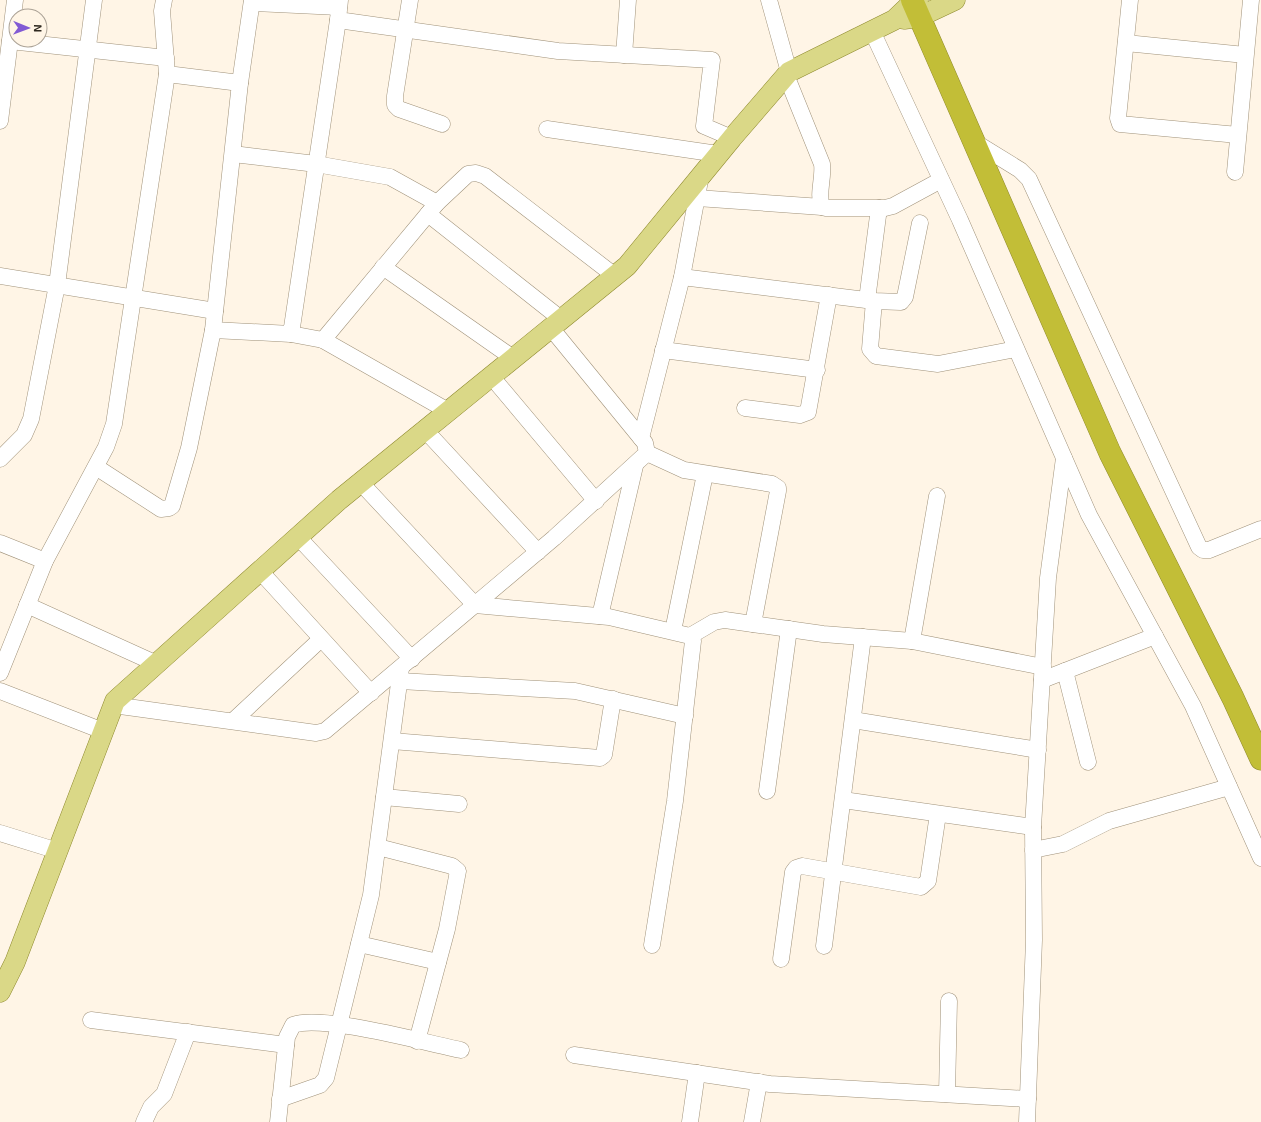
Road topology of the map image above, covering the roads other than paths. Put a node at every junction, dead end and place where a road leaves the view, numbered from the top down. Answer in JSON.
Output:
{"nodes":[{"id":1,"x":15,"y":0,"type":"edge"},
{"id":2,"x":94,"y":0,"type":"edge"},
{"id":3,"x":164,"y":0,"type":"edge"},
{"id":4,"x":410,"y":0,"type":"edge"},
{"id":5,"x":628,"y":0,"type":"edge"},
{"id":6,"x":768,"y":0,"type":"edge"},
{"id":7,"x":955,"y":0,"type":"edge"},
{"id":8,"x":1130,"y":0,"type":"edge"},
{"id":9,"x":1251,"y":0,"type":"edge"},
{"id":10,"x":252,"y":1,"type":"edge"},
{"id":11,"x":916,"y":5,"type":"edge"},
{"id":12,"x":339,"y":9,"type":"edge"},
{"id":13,"x":6,"y":19,"type":"edge"},
{"id":14,"x":8,"y":30,"type":"edge"},
{"id":15,"x":405,"y":30,"type":"junction"},
{"id":16,"x":872,"y":31,"type":"junction"},
{"id":17,"x":1126,"y":43,"type":"junction"},
{"id":18,"x":48,"y":45,"type":"edge"},
{"id":19,"x":9,"y":48,"type":"edge"},
{"id":20,"x":88,"y":50,"type":"junction"},
{"id":21,"x":624,"y":55,"type":"junction"},
{"id":22,"x":1246,"y":55,"type":"junction"},
{"id":23,"x":166,"y":66,"type":"junction"},
{"id":24,"x":788,"y":74,"type":"junction"},
{"id":25,"x":240,"y":82,"type":"junction"},
{"id":26,"x":2,"y":92,"type":"edge"},
{"id":27,"x":0,"y":121,"type":"edge"},
{"id":28,"x":442,"y":124,"type":"dead end"},
{"id":29,"x":547,"y":129,"type":"dead end"},
{"id":30,"x":1238,"y":135,"type":"junction"},
{"id":31,"x":732,"y":138,"type":"junction"},
{"id":32,"x":973,"y":141,"type":"junction"},
{"id":33,"x":232,"y":154,"type":"junction"},
{"id":34,"x":718,"y":154,"type":"junction"},
{"id":35,"x":316,"y":164,"type":"junction"},
{"id":36,"x":1235,"y":172,"type":"dead end"},
{"id":37,"x":700,"y":175,"type":"junction"},
{"id":38,"x":942,"y":180,"type":"junction"},
{"id":39,"x":697,"y":198,"type":"junction"},
{"id":40,"x":822,"y":207,"type":"junction"},
{"id":41,"x":432,"y":208,"type":"junction"},
{"id":42,"x":879,"y":208,"type":"junction"},
{"id":43,"x":920,"y":223,"type":"dead end"},
{"id":44,"x":384,"y":267,"type":"junction"},
{"id":45,"x":0,"y":276,"type":"edge"},
{"id":46,"x":615,"y":276,"type":"junction"},
{"id":47,"x":682,"y":278,"type":"junction"},
{"id":48,"x":57,"y":285,"type":"junction"},
{"id":49,"x":829,"y":295,"type":"junction"},
{"id":50,"x":134,"y":298,"type":"junction"},
{"id":51,"x":870,"y":300,"type":"junction"},
{"id":52,"x":215,"y":311,"type":"junction"},
{"id":53,"x":556,"y":323,"type":"junction"},
{"id":54,"x":213,"y":330,"type":"junction"},
{"id":55,"x":291,"y":334,"type":"junction"},
{"id":56,"x":323,"y":340,"type":"junction"},
{"id":57,"x":1016,"y":348,"type":"junction"},
{"id":58,"x":663,"y":350,"type":"junction"},
{"id":59,"x":513,"y":358,"type":"junction"},
{"id":60,"x":816,"y":370,"type":"junction"},
{"id":61,"x":491,"y":376,"type":"junction"},
{"id":62,"x":745,"y":408,"type":"dead end"},
{"id":63,"x":448,"y":411,"type":"junction"},
{"id":64,"x":425,"y":430,"type":"junction"},
{"id":65,"x":641,"y":438,"type":"junction"},
{"id":66,"x":647,"y":453,"type":"junction"},
{"id":67,"x":1064,"y":458,"type":"junction"},
{"id":68,"x":0,"y":459,"type":"edge"},
{"id":69,"x":635,"y":466,"type":"junction"},
{"id":70,"x":96,"y":467,"type":"junction"},
{"id":71,"x":705,"y":474,"type":"junction"},
{"id":72,"x":361,"y":483,"type":"junction"},
{"id":73,"x":937,"y":496,"type":"dead end"},
{"id":74,"x":596,"y":501,"type":"junction"},
{"id":75,"x":1261,"y":529,"type":"edge"},
{"id":76,"x":298,"y":537,"type":"junction"},
{"id":77,"x":0,"y":543,"type":"edge"},
{"id":78,"x":538,"y":552,"type":"junction"},
{"id":79,"x":45,"y":561,"type":"junction"},
{"id":80,"x":260,"y":571,"type":"junction"},
{"id":81,"x":27,"y":605,"type":"junction"},
{"id":82,"x":475,"y":605,"type":"junction"},
{"id":83,"x":600,"y":616,"type":"junction"},
{"id":84,"x":753,"y":624,"type":"junction"},
{"id":85,"x":789,"y":629,"type":"junction"},
{"id":86,"x":673,"y":631,"type":"junction"},
{"id":87,"x":690,"y":636,"type":"junction"},
{"id":88,"x":1155,"y":636,"type":"junction"},
{"id":89,"x":863,"y":637,"type":"junction"},
{"id":90,"x":321,"y":639,"type":"junction"},
{"id":91,"x":912,"y":641,"type":"junction"},
{"id":92,"x":157,"y":664,"type":"junction"},
{"id":93,"x":404,"y":670,"type":"junction"},
{"id":94,"x":1065,"y":671,"type":"junction"},
{"id":95,"x":0,"y":672,"type":"edge"},
{"id":96,"x":1043,"y":674,"type":"junction"},
{"id":97,"x":0,"y":691,"type":"edge"},
{"id":98,"x":371,"y":693,"type":"junction"},
{"id":99,"x":613,"y":699,"type":"junction"},
{"id":100,"x":113,"y":705,"type":"junction"},
{"id":101,"x":685,"y":716,"type":"junction"},
{"id":102,"x":853,"y":720,"type":"junction"},
{"id":103,"x":233,"y":721,"type":"junction"},
{"id":104,"x":103,"y":731,"type":"junction"},
{"id":105,"x":392,"y":741,"type":"junction"},
{"id":106,"x":1038,"y":750,"type":"junction"},
{"id":107,"x":1261,"y":759,"type":"edge"},
{"id":108,"x":1088,"y":762,"type":"dead end"},
{"id":109,"x":1229,"y":787,"type":"junction"},
{"id":110,"x":767,"y":791,"type":"dead end"},
{"id":111,"x":384,"y":797,"type":"junction"},
{"id":112,"x":843,"y":800,"type":"junction"},
{"id":113,"x":459,"y":804,"type":"dead end"},
{"id":114,"x":938,"y":814,"type":"junction"},
{"id":115,"x":1033,"y":827,"type":"junction"},
{"id":116,"x":0,"y":833,"type":"edge"},
{"id":117,"x":378,"y":847,"type":"junction"},
{"id":118,"x":1033,"y":850,"type":"junction"},
{"id":119,"x":58,"y":851,"type":"junction"},
{"id":120,"x":1261,"y":858,"type":"edge"},
{"id":121,"x":834,"y":870,"type":"junction"},
{"id":122,"x":359,"y":944,"type":"junction"},
{"id":123,"x":652,"y":945,"type":"dead end"},
{"id":124,"x":824,"y":946,"type":"dead end"},
{"id":125,"x":781,"y":959,"type":"dead end"},
{"id":126,"x":438,"y":962,"type":"junction"},
{"id":127,"x":3,"y":986,"type":"edge"},
{"id":128,"x":949,"y":1001,"type":"dead end"},
{"id":129,"x":91,"y":1020,"type":"dead end"},
{"id":130,"x":340,"y":1021,"type":"junction"},
{"id":131,"x":188,"y":1032,"type":"junction"},
{"id":132,"x":418,"y":1034,"type":"junction"},
{"id":133,"x":286,"y":1045,"type":"junction"},
{"id":134,"x":461,"y":1050,"type":"dead end"},
{"id":135,"x":574,"y":1055,"type":"dead end"},
{"id":136,"x":697,"y":1073,"type":"junction"},
{"id":137,"x":759,"y":1082,"type":"junction"},
{"id":138,"x":947,"y":1094,"type":"junction"},
{"id":139,"x":280,"y":1099,"type":"junction"},
{"id":140,"x":1028,"y":1100,"type":"junction"},
{"id":141,"x":144,"y":1122,"type":"edge"},
{"id":142,"x":278,"y":1122,"type":"edge"},
{"id":143,"x":690,"y":1122,"type":"edge"},
{"id":144,"x":752,"y":1122,"type":"edge"},
{"id":145,"x":1027,"y":1122,"type":"edge"}],
"edges":[{"from":1,"to":13,"type":"street"},
{"from":2,"to":20,"type":"street"},
{"from":3,"to":23,"type":"street"},
{"from":4,"to":15,"type":"street"},
{"from":5,"to":21,"type":"street"},
{"from":6,"to":24,"type":"street"},
{"from":7,"to":11,"type":"main road"},
{"from":8,"to":17,"type":"street"},
{"from":9,"to":22,"type":"street"},
{"from":10,"to":12,"type":"street"},
{"from":10,"to":25,"type":"street"},
{"from":11,"to":16,"type":"main road"},
{"from":11,"to":32,"type":"highway"},
{"from":12,"to":15,"type":"street"},
{"from":12,"to":35,"type":"street"},
{"from":13,"to":14,"type":"street"},
{"from":15,"to":21,"type":"street"},
{"from":15,"to":28,"type":"street"},
{"from":16,"to":24,"type":"main road"},
{"from":16,"to":38,"type":"street"},
{"from":17,"to":22,"type":"street"},
{"from":17,"to":30,"type":"street"},
{"from":18,"to":20,"type":"street"},
{"from":19,"to":26,"type":"street"},
{"from":20,"to":23,"type":"street"},
{"from":20,"to":48,"type":"street"},
{"from":21,"to":31,"type":"street"},
{"from":22,"to":30,"type":"street"},
{"from":23,"to":25,"type":"street"},
{"from":23,"to":50,"type":"street"},
{"from":24,"to":31,"type":"main road"},
{"from":24,"to":40,"type":"street"},
{"from":25,"to":33,"type":"street"},
{"from":26,"to":27,"type":"street"},
{"from":29,"to":34,"type":"street"},
{"from":30,"to":36,"type":"street"},
{"from":31,"to":34,"type":"main road"},
{"from":32,"to":75,"type":"street"},
{"from":32,"to":107,"type":"highway"},
{"from":33,"to":35,"type":"street"},
{"from":33,"to":52,"type":"street"},
{"from":34,"to":37,"type":"main road"},
{"from":35,"to":41,"type":"street"},
{"from":35,"to":55,"type":"street"},
{"from":37,"to":39,"type":"street"},
{"from":37,"to":46,"type":"main road"},
{"from":38,"to":42,"type":"street"},
{"from":38,"to":57,"type":"street"},
{"from":39,"to":40,"type":"street"},
{"from":39,"to":47,"type":"street"},
{"from":40,"to":42,"type":"street"},
{"from":41,"to":44,"type":"street"},
{"from":41,"to":46,"type":"street"},
{"from":41,"to":53,"type":"street"},
{"from":42,"to":51,"type":"street"},
{"from":43,"to":51,"type":"street"},
{"from":44,"to":56,"type":"street"},
{"from":44,"to":59,"type":"street"},
{"from":45,"to":48,"type":"street"},
{"from":46,"to":53,"type":"main road"},
{"from":47,"to":49,"type":"street"},
{"from":47,"to":58,"type":"street"},
{"from":48,"to":50,"type":"street"},
{"from":48,"to":68,"type":"street"},
{"from":49,"to":51,"type":"street"},
{"from":49,"to":60,"type":"street"},
{"from":50,"to":52,"type":"street"},
{"from":50,"to":70,"type":"street"},
{"from":51,"to":57,"type":"street"},
{"from":52,"to":54,"type":"street"},
{"from":53,"to":59,"type":"main road"},
{"from":53,"to":65,"type":"street"},
{"from":54,"to":55,"type":"street"},
{"from":54,"to":70,"type":"street"},
{"from":55,"to":56,"type":"street"},
{"from":56,"to":63,"type":"street"},
{"from":57,"to":67,"type":"street"},
{"from":58,"to":60,"type":"street"},
{"from":58,"to":65,"type":"street"},
{"from":59,"to":61,"type":"main road"},
{"from":60,"to":62,"type":"street"},
{"from":61,"to":63,"type":"main road"},
{"from":61,"to":74,"type":"street"},
{"from":63,"to":64,"type":"main road"},
{"from":64,"to":72,"type":"main road"},
{"from":64,"to":78,"type":"street"},
{"from":65,"to":66,"type":"street"},
{"from":66,"to":69,"type":"street"},
{"from":66,"to":71,"type":"street"},
{"from":67,"to":88,"type":"street"},
{"from":67,"to":96,"type":"street"},
{"from":69,"to":74,"type":"street"},
{"from":69,"to":83,"type":"street"},
{"from":70,"to":79,"type":"street"},
{"from":71,"to":84,"type":"street"},
{"from":71,"to":86,"type":"street"},
{"from":72,"to":76,"type":"main road"},
{"from":72,"to":82,"type":"street"},
{"from":73,"to":91,"type":"street"},
{"from":74,"to":78,"type":"street"},
{"from":76,"to":80,"type":"main road"},
{"from":76,"to":93,"type":"street"},
{"from":77,"to":79,"type":"street"},
{"from":78,"to":82,"type":"street"},
{"from":79,"to":81,"type":"street"},
{"from":80,"to":90,"type":"street"},
{"from":80,"to":92,"type":"main road"},
{"from":81,"to":92,"type":"street"},
{"from":81,"to":95,"type":"street"},
{"from":82,"to":83,"type":"street"},
{"from":82,"to":93,"type":"street"},
{"from":83,"to":86,"type":"street"},
{"from":84,"to":85,"type":"street"},
{"from":84,"to":87,"type":"street"},
{"from":85,"to":89,"type":"street"},
{"from":85,"to":110,"type":"street"},
{"from":86,"to":87,"type":"street"},
{"from":87,"to":101,"type":"street"},
{"from":88,"to":94,"type":"street"},
{"from":88,"to":109,"type":"street"},
{"from":89,"to":91,"type":"street"},
{"from":89,"to":102,"type":"street"},
{"from":90,"to":98,"type":"street"},
{"from":90,"to":103,"type":"street"},
{"from":91,"to":96,"type":"street"},
{"from":92,"to":100,"type":"main road"},
{"from":93,"to":98,"type":"street"},
{"from":93,"to":99,"type":"street"},
{"from":93,"to":105,"type":"street"},
{"from":94,"to":96,"type":"street"},
{"from":94,"to":108,"type":"street"},
{"from":96,"to":106,"type":"street"},
{"from":97,"to":104,"type":"street"},
{"from":98,"to":103,"type":"street"},
{"from":99,"to":101,"type":"street"},
{"from":99,"to":105,"type":"street"},
{"from":100,"to":103,"type":"street"},
{"from":100,"to":104,"type":"main road"},
{"from":101,"to":123,"type":"street"},
{"from":102,"to":106,"type":"street"},
{"from":102,"to":112,"type":"street"},
{"from":104,"to":119,"type":"main road"},
{"from":105,"to":111,"type":"street"},
{"from":106,"to":115,"type":"street"},
{"from":109,"to":118,"type":"street"},
{"from":109,"to":120,"type":"street"},
{"from":111,"to":113,"type":"street"},
{"from":111,"to":117,"type":"street"},
{"from":112,"to":114,"type":"street"},
{"from":112,"to":121,"type":"street"},
{"from":114,"to":115,"type":"street"},
{"from":114,"to":121,"type":"street"},
{"from":115,"to":118,"type":"street"},
{"from":116,"to":119,"type":"street"},
{"from":117,"to":122,"type":"street"},
{"from":117,"to":126,"type":"street"},
{"from":118,"to":140,"type":"street"},
{"from":119,"to":127,"type":"main road"},
{"from":121,"to":124,"type":"street"},
{"from":121,"to":125,"type":"street"},
{"from":122,"to":126,"type":"street"},
{"from":122,"to":130,"type":"street"},
{"from":126,"to":132,"type":"street"},
{"from":128,"to":138,"type":"street"},
{"from":129,"to":131,"type":"street"},
{"from":130,"to":132,"type":"street"},
{"from":130,"to":133,"type":"street"},
{"from":130,"to":139,"type":"street"},
{"from":131,"to":133,"type":"street"},
{"from":131,"to":141,"type":"street"},
{"from":132,"to":134,"type":"street"},
{"from":133,"to":139,"type":"street"},
{"from":135,"to":136,"type":"street"},
{"from":136,"to":137,"type":"street"},
{"from":136,"to":143,"type":"street"},
{"from":137,"to":138,"type":"street"},
{"from":137,"to":144,"type":"street"},
{"from":138,"to":140,"type":"street"},
{"from":139,"to":142,"type":"street"},
{"from":140,"to":145,"type":"street"}]}
